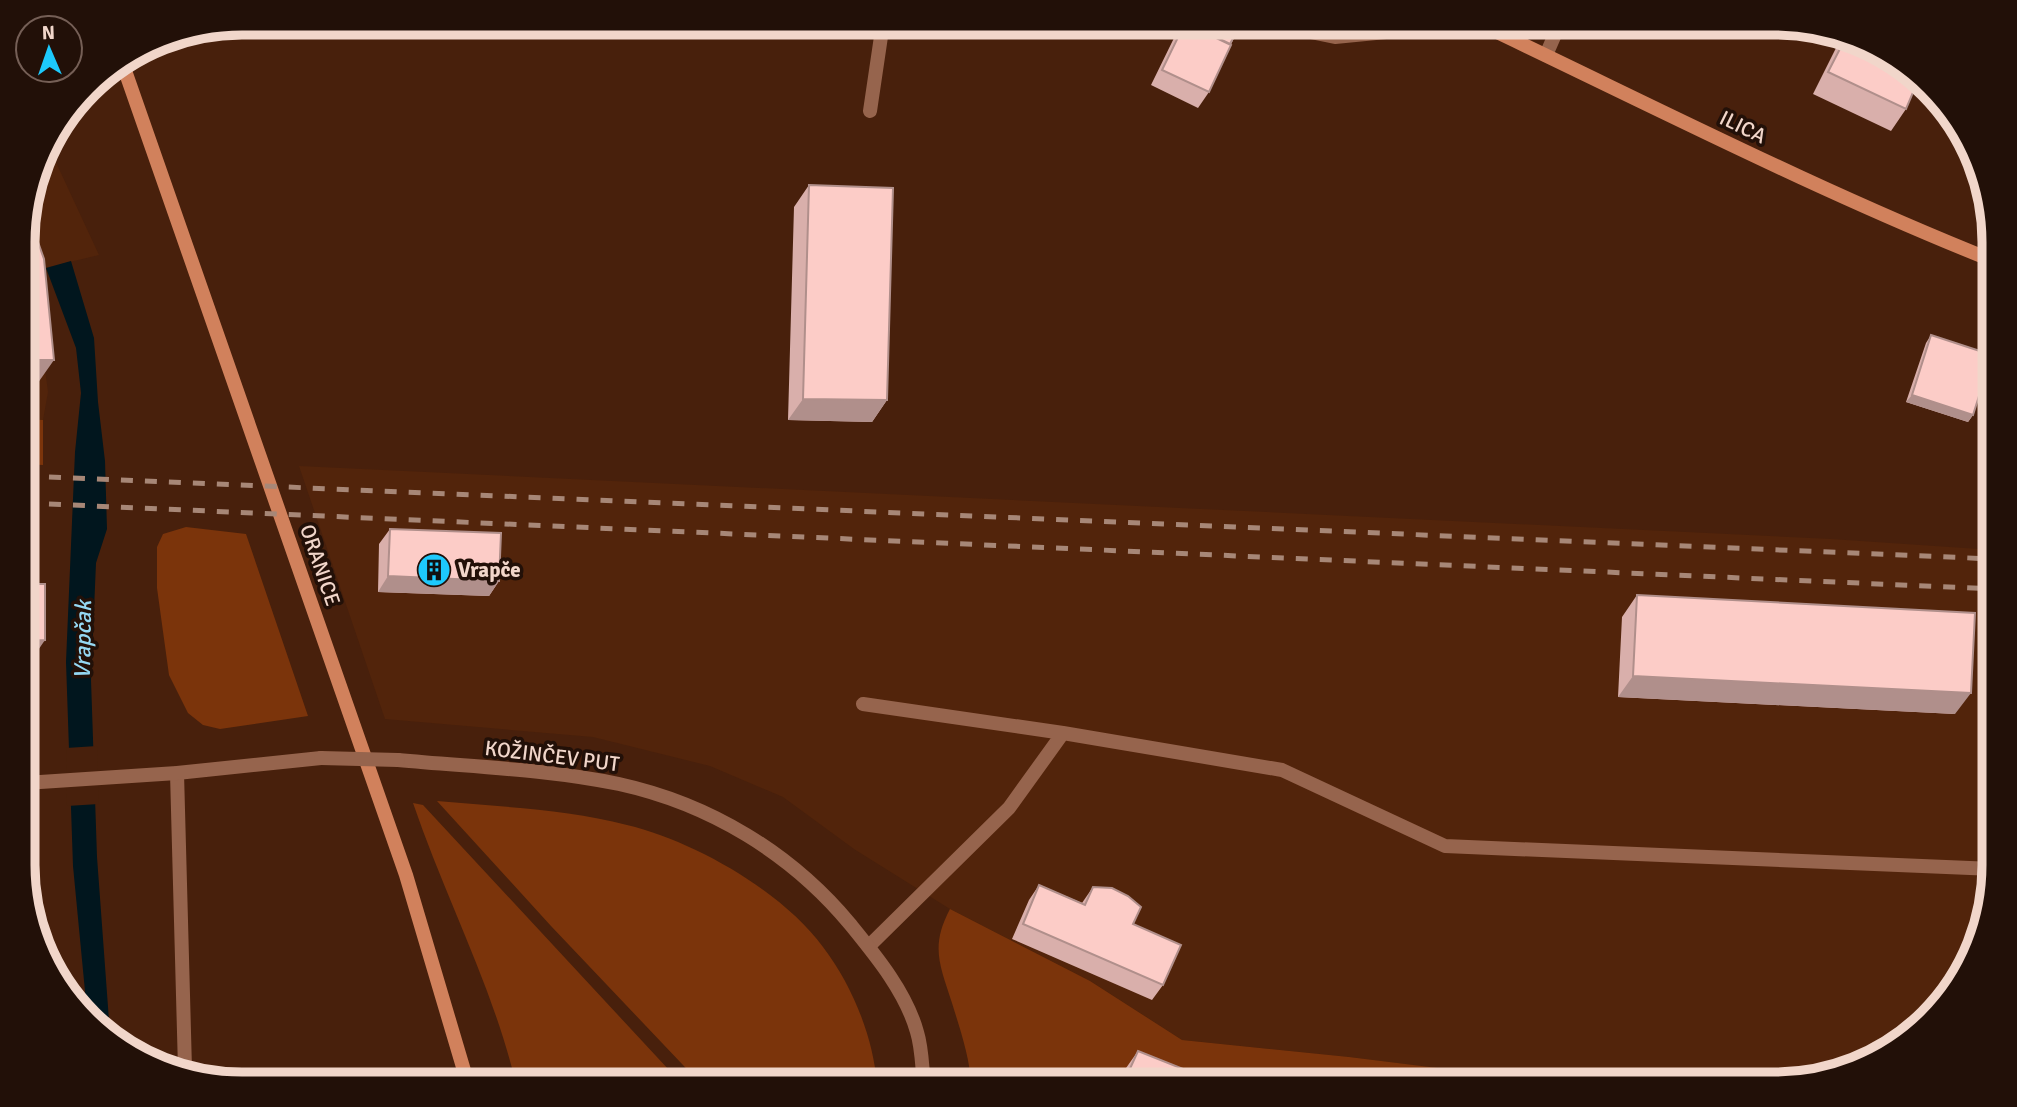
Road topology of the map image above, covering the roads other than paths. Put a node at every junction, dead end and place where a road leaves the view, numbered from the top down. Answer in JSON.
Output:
{"nodes":[{"id":1,"x":881,"y":35,"type":"edge"},
{"id":2,"x":1325,"y":35,"type":"edge"},
{"id":3,"x":1355,"y":35,"type":"edge"},
{"id":4,"x":1504,"y":35,"type":"edge"},
{"id":5,"x":1555,"y":35,"type":"edge"},
{"id":6,"x":1546,"y":55,"type":"junction"},
{"id":7,"x":125,"y":72,"type":"edge"},
{"id":8,"x":870,"y":111,"type":"dead end"},
{"id":9,"x":1982,"y":256,"type":"edge"},
{"id":10,"x":863,"y":704,"type":"dead end"},
{"id":11,"x":1063,"y":733,"type":"junction"},
{"id":12,"x":177,"y":774,"type":"junction"},
{"id":13,"x":35,"y":782,"type":"edge"},
{"id":14,"x":1982,"y":868,"type":"edge"},
{"id":15,"x":869,"y":946,"type":"junction"},
{"id":16,"x":185,"y":1064,"type":"edge"},
{"id":17,"x":464,"y":1072,"type":"edge"},
{"id":18,"x":923,"y":1072,"type":"edge"}],
"edges":[{"from":1,"to":8,"type":"street"},
{"from":2,"to":3,"type":"street"},
{"from":4,"to":6,"type":"main road","name":"ILICA"},
{"from":5,"to":6,"type":"street"},
{"from":6,"to":9,"type":"main road","name":"ILICA"},
{"from":7,"to":17,"type":"main road","name":"ORANICE"},
{"from":10,"to":11,"type":"street"},
{"from":11,"to":14,"type":"street"},
{"from":11,"to":15,"type":"street"},
{"from":12,"to":13,"type":"street","name":"KOŽINČEV PUT"},
{"from":12,"to":15,"type":"street","name":"KOŽINČEV PUT","bridge":true},
{"from":12,"to":16,"type":"street"},
{"from":15,"to":18,"type":"street","name":"KOŽINČEV PUT"}]}
